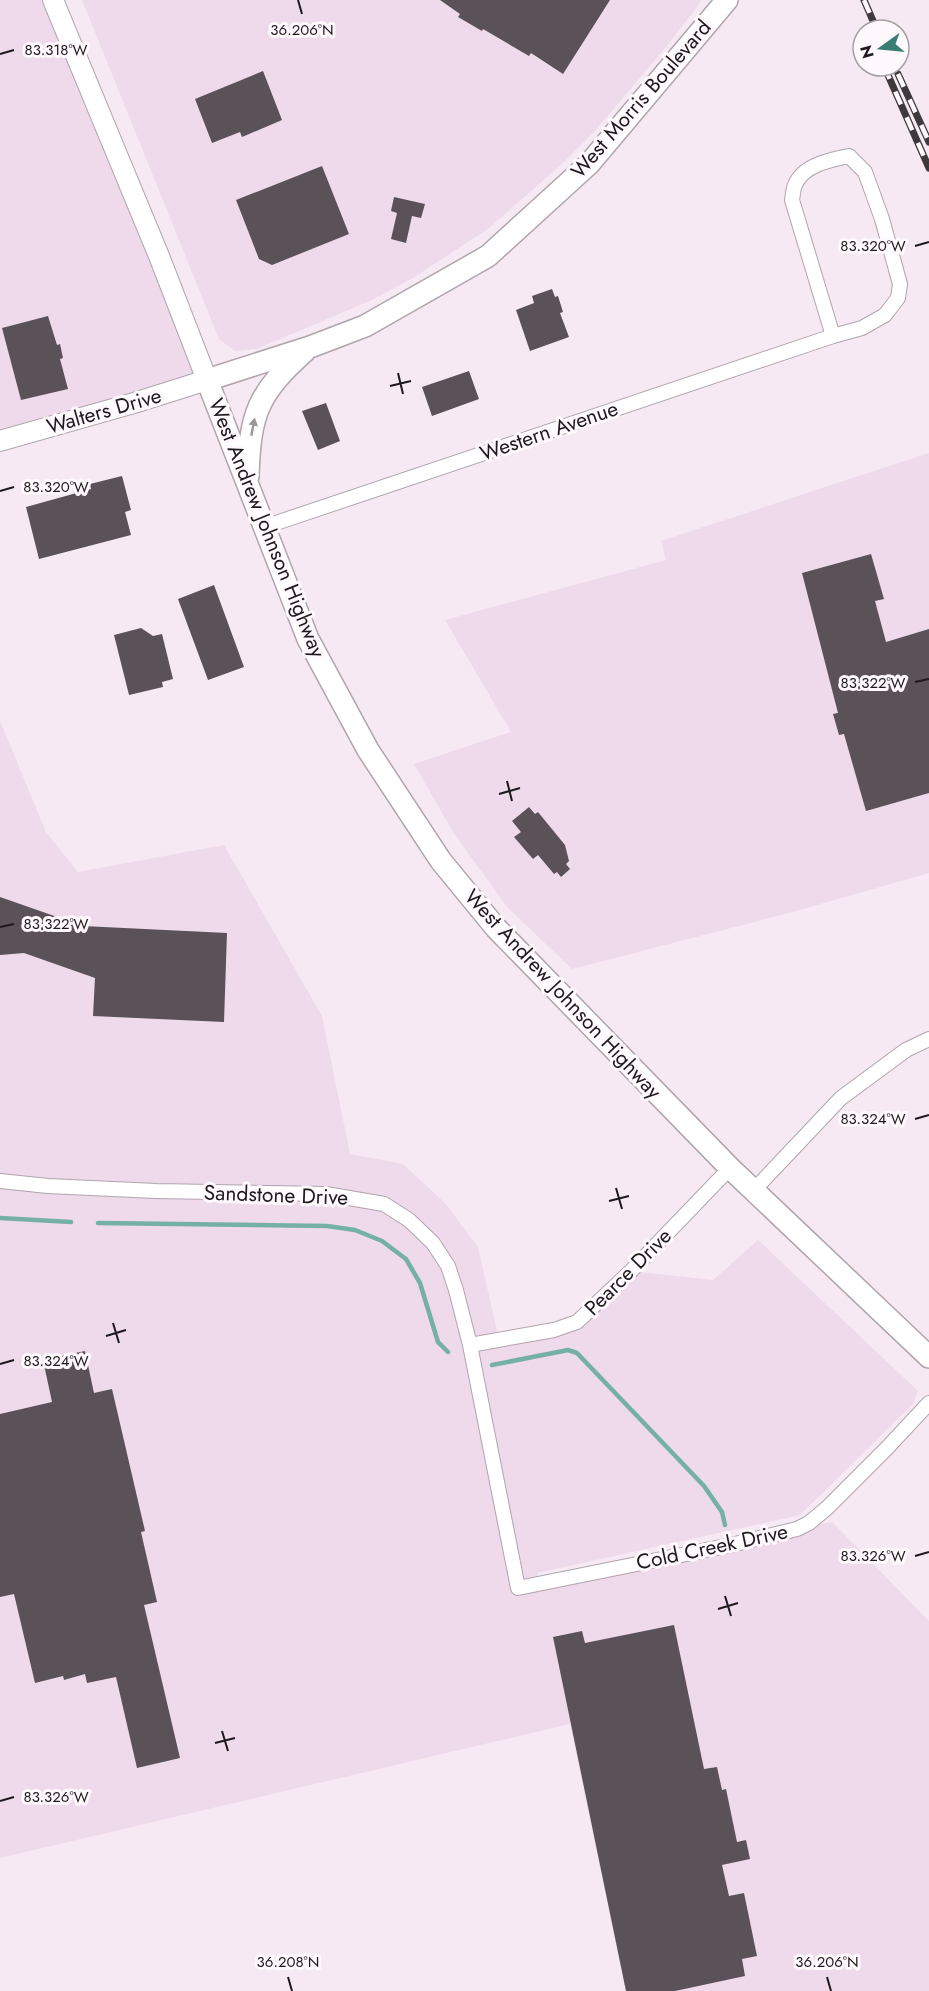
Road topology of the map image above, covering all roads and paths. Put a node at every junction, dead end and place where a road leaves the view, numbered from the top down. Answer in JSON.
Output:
{"nodes":[{"id":1,"x":53,"y":0,"type":"edge"},
{"id":2,"x":727,"y":0,"type":"edge"},
{"id":3,"x":833,"y":336,"type":"junction"},
{"id":4,"x":310,"y":347,"type":"junction"},
{"id":5,"x":207,"y":380,"type":"junction"},
{"id":6,"x":0,"y":441,"type":"edge"},
{"id":7,"x":248,"y":485,"type":"junction"},
{"id":8,"x":264,"y":527,"type":"junction"},
{"id":9,"x":929,"y":1039,"type":"edge"},
{"id":10,"x":730,"y":1168,"type":"junction"},
{"id":11,"x":0,"y":1181,"type":"edge"},
{"id":12,"x":753,"y":1191,"type":"junction"},
{"id":13,"x":470,"y":1344,"type":"junction"},
{"id":14,"x":929,"y":1357,"type":"edge"},
{"id":15,"x":929,"y":1402,"type":"edge"},
{"id":16,"x":518,"y":1588,"type":"joint"}],
"edges":[{"from":1,"to":5,"type":"main road","name":"West Andrew Johnson Highway"},
{"from":2,"to":4,"type":"main road","name":"West Morris Boulevard"},
{"from":3,"to":3,"type":"street","name":"Western Avenue"},
{"from":3,"to":8,"type":"street","name":"Western Avenue"},
{"from":4,"to":5,"type":"main road","name":"West Morris Boulevard"},
{"from":7,"to":4,"type":"main road","one_way":true},
{"from":5,"to":6,"type":"main road","name":"Walters Drive"},
{"from":5,"to":7,"type":"main road","name":"West Andrew Johnson Highway"},
{"from":7,"to":8,"type":"main road","name":"West Andrew Johnson Highway"},
{"from":8,"to":10,"type":"main road","name":"West Andrew Johnson Highway"},
{"from":9,"to":12,"type":"street"},
{"from":10,"to":12,"type":"main road","name":"West Andrew Johnson Highway"},
{"from":10,"to":13,"type":"street","name":"Pearce Drive"},
{"from":11,"to":13,"type":"street","name":"Sandstone Drive"},
{"from":12,"to":14,"type":"main road","name":"West Andrew Johnson Highway"},
{"from":13,"to":16,"type":"street","name":"Sandstone Drive"},
{"from":15,"to":16,"type":"street","name":"Cold Creek Drive"}]}
